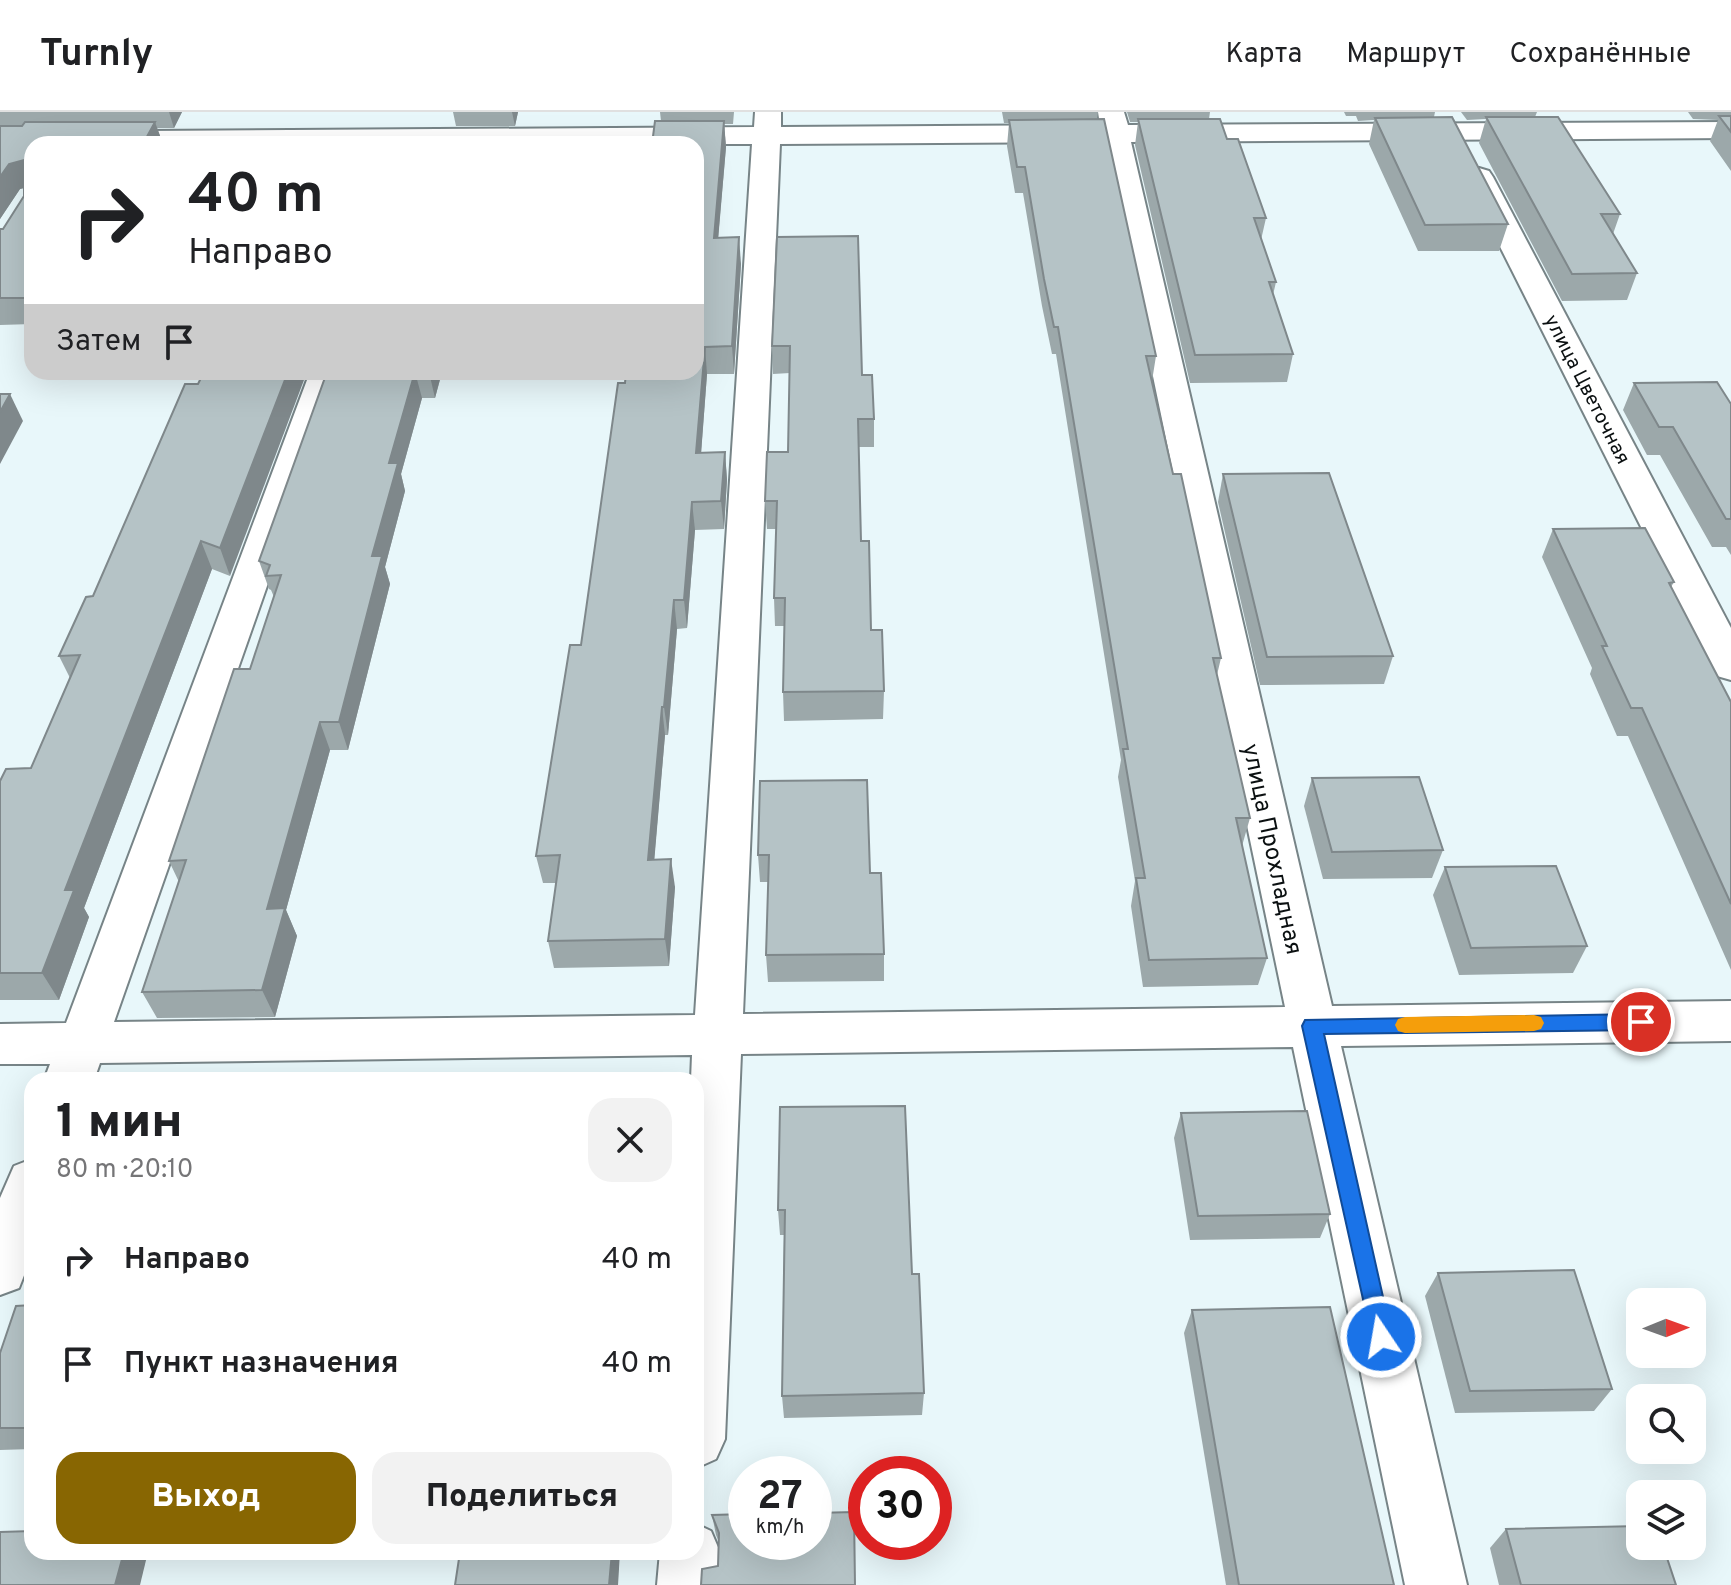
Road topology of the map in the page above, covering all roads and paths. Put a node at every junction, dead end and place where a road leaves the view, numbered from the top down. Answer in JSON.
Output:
{"nodes":[{"id":1,"x":87,"y":112,"type":"edge"},
{"id":2,"x":421,"y":112,"type":"edge"},
{"id":3,"x":1451,"y":122,"type":"edge"},
{"id":4,"x":1113,"y":123,"type":"edge"},
{"id":5,"x":768,"y":124,"type":"edge"},
{"id":6,"x":1731,"y":130,"type":"edge"},
{"id":7,"x":71,"y":136,"type":"edge"},
{"id":8,"x":412,"y":136,"type":"edge"},
{"id":9,"x":515,"y":136,"type":"edge"},
{"id":10,"x":0,"y":140,"type":"edge"},
{"id":11,"x":24,"y":141,"type":"edge"},
{"id":12,"x":323,"y":380,"type":"edge"},
{"id":13,"x":1731,"y":666,"type":"edge"},
{"id":14,"x":1731,"y":1021,"type":"edge"},
{"id":15,"x":1312,"y":1026,"type":"junction"},
{"id":16,"x":718,"y":1034,"type":"junction"},
{"id":17,"x":0,"y":1044,"type":"edge"},
{"id":18,"x":76,"y":1061,"type":"edge"},
{"id":19,"x":24,"y":1204,"type":"edge"},
{"id":20,"x":0,"y":1270,"type":"edge"},
{"id":21,"x":704,"y":1292,"type":"edge"},
{"id":22,"x":690,"y":1560,"type":"edge"},
{"id":23,"x":688,"y":1585,"type":"edge"},
{"id":24,"x":1436,"y":1585,"type":"edge"}],
"edges":[{"from":1,"to":7,"type":"street"},
{"from":2,"to":8,"type":"street"},
{"from":3,"to":4,"type":"street"},
{"from":3,"to":6,"type":"street"},
{"from":3,"to":13,"type":"street","name":"улица Цветочная"},
{"from":4,"to":5,"type":"street"},
{"from":4,"to":15,"type":"street","name":"улица Прохладная"},
{"from":5,"to":9,"type":"street"},
{"from":5,"to":16,"type":"street"},
{"from":10,"to":11,"type":"street"},
{"from":12,"to":18,"type":"street"},
{"from":14,"to":15,"type":"street"},
{"from":15,"to":16,"type":"street"},
{"from":15,"to":24,"type":"street","name":"улица Прохладная"},
{"from":16,"to":18,"type":"street"},
{"from":16,"to":21,"type":"street"},
{"from":17,"to":18,"type":"street"},
{"from":19,"to":20,"type":"street"},
{"from":22,"to":23,"type":"street"}]}
